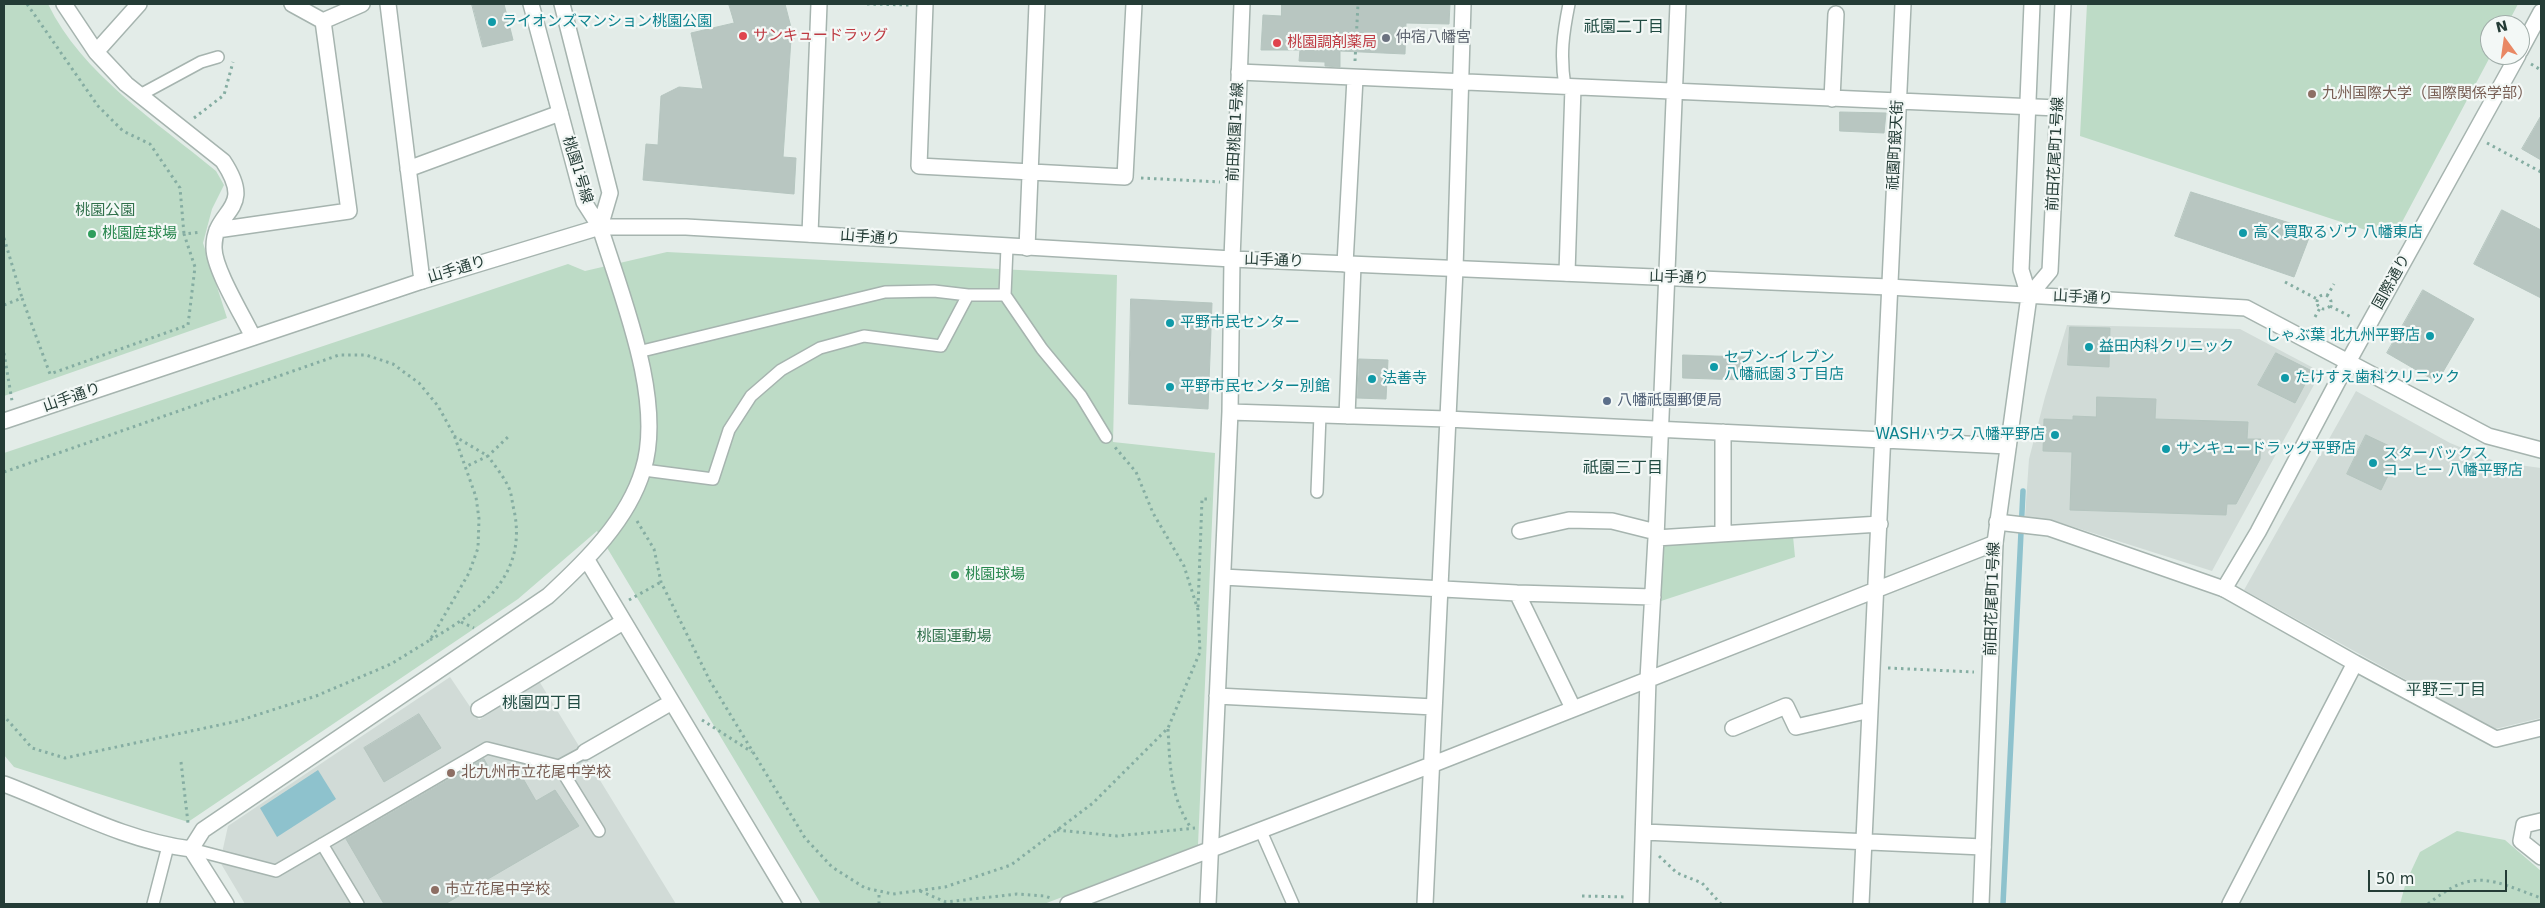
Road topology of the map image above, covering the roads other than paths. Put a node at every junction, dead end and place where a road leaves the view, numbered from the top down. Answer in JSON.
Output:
{"nodes":[{"id":1,"x":64,"y":4,"type":"edge"},
{"id":2,"x":139,"y":4,"type":"edge"},
{"id":3,"x":292,"y":4,"type":"edge"},
{"id":4,"x":362,"y":4,"type":"edge"},
{"id":5,"x":388,"y":4,"type":"edge"},
{"id":6,"x":531,"y":4,"type":"edge"},
{"id":7,"x":562,"y":4,"type":"edge"},
{"id":8,"x":819,"y":4,"type":"edge"},
{"id":9,"x":1036,"y":4,"type":"edge"},
{"id":10,"x":1134,"y":4,"type":"edge"},
{"id":11,"x":1242,"y":4,"type":"edge"},
{"id":12,"x":1463,"y":4,"type":"edge"},
{"id":13,"x":1569,"y":4,"type":"edge"},
{"id":14,"x":1678,"y":4,"type":"edge"},
{"id":15,"x":1903,"y":4,"type":"edge"},
{"id":16,"x":2032,"y":4,"type":"edge"},
{"id":17,"x":2063,"y":4,"type":"edge"},
{"id":18,"x":925,"y":5,"type":"edge"},
{"id":19,"x":2541,"y":12,"type":"edge"},
{"id":20,"x":1836,"y":14,"type":"dead end"},
{"id":21,"x":324,"y":21,"type":"junction"},
{"id":22,"x":2530,"y":32,"type":"edge"},
{"id":23,"x":96,"y":52,"type":"junction"},
{"id":24,"x":218,"y":58,"type":"dead end"},
{"id":25,"x":2512,"y":65,"type":"edge"},
{"id":26,"x":1238,"y":72,"type":"junction"},
{"id":27,"x":1354,"y":78,"type":"junction"},
{"id":28,"x":1461,"y":83,"type":"junction"},
{"id":29,"x":1569,"y":87,"type":"junction"},
{"id":30,"x":1676,"y":92,"type":"junction"},
{"id":31,"x":140,"y":95,"type":"junction"},
{"id":32,"x":1832,"y":99,"type":"junction"},
{"id":33,"x":1898,"y":102,"type":"junction"},
{"id":34,"x":2027,"y":108,"type":"junction"},
{"id":35,"x":2058,"y":108,"type":"junction"},
{"id":36,"x":560,"y":114,"type":"junction"},
{"id":37,"x":408,"y":169,"type":"junction"},
{"id":38,"x":1029,"y":172,"type":"junction"},
{"id":39,"x":600,"y":227,"type":"junction"},
{"id":40,"x":217,"y":230,"type":"junction"},
{"id":41,"x":810,"y":234,"type":"junction"},
{"id":42,"x":1007,"y":247,"type":"junction"},
{"id":43,"x":1027,"y":248,"type":"junction"},
{"id":44,"x":1232,"y":259,"type":"junction"},
{"id":45,"x":1349,"y":264,"type":"junction"},
{"id":46,"x":1455,"y":269,"type":"junction"},
{"id":47,"x":1567,"y":273,"type":"junction"},
{"id":48,"x":1666,"y":278,"type":"junction"},
{"id":49,"x":422,"y":281,"type":"junction"},
{"id":50,"x":1890,"y":286,"type":"junction"},
{"id":51,"x":968,"y":295,"type":"junction"},
{"id":52,"x":1005,"y":295,"type":"junction"},
{"id":53,"x":2029,"y":296,"type":"junction"},
{"id":54,"x":253,"y":337,"type":"junction"},
{"id":55,"x":638,"y":352,"type":"junction"},
{"id":56,"x":2348,"y":362,"type":"junction"},
{"id":57,"x":1230,"y":412,"type":"junction"},
{"id":58,"x":1320,"y":415,"type":"junction"},
{"id":59,"x":1347,"y":416,"type":"junction"},
{"id":60,"x":1447,"y":419,"type":"junction"},
{"id":61,"x":4,"y":421,"type":"edge"},
{"id":62,"x":1660,"y":429,"type":"junction"},
{"id":63,"x":1723,"y":432,"type":"junction"},
{"id":64,"x":1106,"y":437,"type":"road end"},
{"id":65,"x":1884,"y":440,"type":"junction"},
{"id":66,"x":2008,"y":446,"type":"junction"},
{"id":67,"x":2541,"y":450,"type":"edge"},
{"id":68,"x":644,"y":470,"type":"junction"},
{"id":69,"x":1317,"y":492,"type":"dead end"},
{"id":70,"x":1997,"y":522,"type":"junction"},
{"id":71,"x":1880,"y":524,"type":"junction"},
{"id":72,"x":1520,"y":531,"type":"dead end"},
{"id":73,"x":1723,"y":534,"type":"junction"},
{"id":74,"x":1656,"y":535,"type":"junction"},
{"id":75,"x":1996,"y":543,"type":"junction"},
{"id":76,"x":587,"y":560,"type":"junction"},
{"id":77,"x":1223,"y":577,"type":"junction"},
{"id":78,"x":1439,"y":588,"type":"junction"},
{"id":79,"x":2224,"y":589,"type":"junction"},
{"id":80,"x":1876,"y":590,"type":"junction"},
{"id":81,"x":1517,"y":593,"type":"junction"},
{"id":82,"x":1653,"y":597,"type":"junction"},
{"id":83,"x":624,"y":622,"type":"junction"},
{"id":84,"x":2355,"y":663,"type":"junction"},
{"id":85,"x":1648,"y":679,"type":"junction"},
{"id":86,"x":1217,"y":696,"type":"junction"},
{"id":87,"x":672,"y":702,"type":"junction"},
{"id":88,"x":1434,"y":707,"type":"junction"},
{"id":89,"x":480,"y":708,"type":"dead end"},
{"id":90,"x":1573,"y":708,"type":"junction"},
{"id":91,"x":1870,"y":710,"type":"junction"},
{"id":92,"x":1733,"y":728,"type":"dead end"},
{"id":93,"x":2541,"y":728,"type":"edge"},
{"id":94,"x":585,"y":752,"type":"joint"},
{"id":95,"x":1431,"y":765,"type":"junction"},
{"id":96,"x":559,"y":766,"type":"junction"},
{"id":97,"x":4,"y":784,"type":"edge"},
{"id":98,"x":2541,"y":821,"type":"edge"},
{"id":99,"x":1260,"y":829,"type":"junction"},
{"id":100,"x":599,"y":832,"type":"dead end"},
{"id":101,"x":1644,"y":832,"type":"junction"},
{"id":102,"x":1863,"y":841,"type":"junction"},
{"id":103,"x":322,"y":844,"type":"junction"},
{"id":104,"x":168,"y":846,"type":"junction"},
{"id":105,"x":1983,"y":847,"type":"junction"},
{"id":106,"x":191,"y":848,"type":"junction"},
{"id":107,"x":1210,"y":851,"type":"junction"},
{"id":108,"x":2541,"y":857,"type":"edge"},
{"id":109,"x":1641,"y":901,"type":"edge"},
{"id":110,"x":153,"y":904,"type":"edge"},
{"id":111,"x":226,"y":904,"type":"edge"},
{"id":112,"x":358,"y":904,"type":"edge"},
{"id":113,"x":793,"y":904,"type":"edge"},
{"id":114,"x":1068,"y":904,"type":"edge"},
{"id":115,"x":1208,"y":904,"type":"edge"},
{"id":116,"x":1293,"y":904,"type":"edge"},
{"id":117,"x":1425,"y":904,"type":"edge"},
{"id":118,"x":1861,"y":904,"type":"edge"},
{"id":119,"x":1981,"y":904,"type":"edge"},
{"id":120,"x":2230,"y":904,"type":"edge"}],
"edges":[{"from":1,"to":23,"type":"street"},
{"from":2,"to":23,"type":"street"},
{"from":3,"to":21,"type":"street"},
{"from":4,"to":21,"type":"street"},
{"from":5,"to":37,"type":"street"},
{"from":6,"to":36,"type":"street","name":"桃園1号線"},
{"from":7,"to":39,"type":"street","name":"桃園1号線"},
{"from":8,"to":41,"type":"street"},
{"from":9,"to":38,"type":"street"},
{"from":10,"to":38,"type":"street"},
{"from":11,"to":26,"type":"street","name":"前田桃園1号線"},
{"from":12,"to":28,"type":"street"},
{"from":13,"to":29,"type":"lane"},
{"from":14,"to":30,"type":"street"},
{"from":15,"to":33,"type":"street","name":"祇園町銀天街"},
{"from":16,"to":34,"type":"street","name":"前田花尾町1号線"},
{"from":17,"to":35,"type":"street","name":"前田花尾町1号線"},
{"from":18,"to":38,"type":"street"},
{"from":19,"to":22,"type":"street"},
{"from":20,"to":32,"type":"street"},
{"from":21,"to":40,"type":"street"},
{"from":23,"to":31,"type":"street"},
{"from":24,"to":31,"type":"lane"},
{"from":25,"to":56,"type":"street","name":"国際通り"},
{"from":26,"to":27,"type":"street"},
{"from":26,"to":44,"type":"street","name":"前田桃園1号線"},
{"from":27,"to":28,"type":"street"},
{"from":27,"to":45,"type":"street"},
{"from":28,"to":29,"type":"street"},
{"from":28,"to":46,"type":"street"},
{"from":29,"to":30,"type":"street"},
{"from":29,"to":47,"type":"street"},
{"from":30,"to":32,"type":"street"},
{"from":30,"to":48,"type":"street"},
{"from":31,"to":40,"type":"street"},
{"from":32,"to":33,"type":"street"},
{"from":33,"to":34,"type":"street"},
{"from":33,"to":50,"type":"street","name":"祇園町銀天街"},
{"from":34,"to":35,"type":"street"},
{"from":34,"to":53,"type":"street","name":"前田花尾町1号線"},
{"from":35,"to":53,"type":"street","name":"前田花尾町1号線"},
{"from":36,"to":37,"type":"street"},
{"from":36,"to":39,"type":"street","name":"桃園1号線"},
{"from":37,"to":49,"type":"street"},
{"from":38,"to":43,"type":"street"},
{"from":39,"to":41,"type":"street","name":"山手通り"},
{"from":39,"to":49,"type":"street","name":"山手通り"},
{"from":39,"to":55,"type":"street"},
{"from":40,"to":54,"type":"street"},
{"from":41,"to":42,"type":"street","name":"山手通り"},
{"from":42,"to":43,"type":"street","name":"山手通り"},
{"from":42,"to":52,"type":"lane"},
{"from":43,"to":44,"type":"street","name":"山手通り"},
{"from":44,"to":45,"type":"street","name":"山手通り"},
{"from":44,"to":57,"type":"street","name":"前田桃園1号線"},
{"from":45,"to":46,"type":"street","name":"山手通り"},
{"from":45,"to":59,"type":"street"},
{"from":46,"to":47,"type":"street","name":"山手通り"},
{"from":46,"to":60,"type":"street"},
{"from":47,"to":48,"type":"street","name":"山手通り"},
{"from":48,"to":50,"type":"street","name":"山手通り"},
{"from":48,"to":62,"type":"street"},
{"from":49,"to":54,"type":"street","name":"山手通り"},
{"from":50,"to":53,"type":"street","name":"山手通り"},
{"from":50,"to":65,"type":"street","name":"祇園町銀天街"},
{"from":51,"to":52,"type":"lane"},
{"from":51,"to":55,"type":"lane"},
{"from":51,"to":68,"type":"lane"},
{"from":52,"to":64,"type":"lane"},
{"from":53,"to":56,"type":"street","name":"山手通り"},
{"from":53,"to":66,"type":"street","name":"前田花尾町1号線"},
{"from":54,"to":61,"type":"street","name":"山手通り"},
{"from":55,"to":68,"type":"street"},
{"from":56,"to":67,"type":"street","name":"山手通り"},
{"from":56,"to":79,"type":"street","name":"国際通り"},
{"from":57,"to":58,"type":"street"},
{"from":57,"to":77,"type":"street","name":"前田桃園1号線"},
{"from":58,"to":59,"type":"street"},
{"from":58,"to":69,"type":"lane"},
{"from":59,"to":60,"type":"street"},
{"from":60,"to":62,"type":"street"},
{"from":60,"to":78,"type":"street"},
{"from":62,"to":63,"type":"street"},
{"from":62,"to":74,"type":"street"},
{"from":63,"to":65,"type":"street"},
{"from":63,"to":73,"type":"street"},
{"from":65,"to":66,"type":"street"},
{"from":65,"to":71,"type":"street","name":"祇園町銀天街"},
{"from":66,"to":70,"type":"street","name":"前田花尾町1号線"},
{"from":68,"to":76,"type":"street"},
{"from":70,"to":75,"type":"street","name":"前田花尾町1号線"},
{"from":70,"to":79,"type":"street"},
{"from":71,"to":73,"type":"street"},
{"from":71,"to":80,"type":"street","name":"祇園町銀天街"},
{"from":72,"to":74,"type":"street"},
{"from":73,"to":74,"type":"street"},
{"from":74,"to":82,"type":"street"},
{"from":75,"to":80,"type":"street"},
{"from":75,"to":105,"type":"street","name":"前田花尾町1号線"},
{"from":76,"to":83,"type":"street"},
{"from":76,"to":106,"type":"street"},
{"from":77,"to":78,"type":"street"},
{"from":77,"to":86,"type":"street","name":"前田桃園1号線"},
{"from":78,"to":81,"type":"street"},
{"from":78,"to":88,"type":"street"},
{"from":79,"to":84,"type":"street"},
{"from":80,"to":85,"type":"street"},
{"from":80,"to":91,"type":"street","name":"祇園町銀天街"},
{"from":81,"to":82,"type":"street"},
{"from":81,"to":90,"type":"street"},
{"from":82,"to":85,"type":"street"},
{"from":83,"to":87,"type":"street"},
{"from":83,"to":89,"type":"street"},
{"from":84,"to":93,"type":"street"},
{"from":84,"to":120,"type":"street"},
{"from":85,"to":90,"type":"street"},
{"from":85,"to":101,"type":"street"},
{"from":86,"to":88,"type":"street"},
{"from":86,"to":107,"type":"street","name":"前田桃園1号線"},
{"from":87,"to":94,"type":"street"},
{"from":87,"to":113,"type":"street"},
{"from":88,"to":95,"type":"street"},
{"from":90,"to":95,"type":"street"},
{"from":91,"to":92,"type":"street"},
{"from":91,"to":102,"type":"street","name":"祇園町銀天街"},
{"from":94,"to":96,"type":"lane"},
{"from":95,"to":99,"type":"street"},
{"from":95,"to":117,"type":"street"},
{"from":96,"to":100,"type":"lane"},
{"from":96,"to":103,"type":"lane"},
{"from":97,"to":104,"type":"street"},
{"from":98,"to":108,"type":"street"},
{"from":99,"to":107,"type":"street"},
{"from":99,"to":116,"type":"lane"},
{"from":101,"to":102,"type":"street"},
{"from":101,"to":109,"type":"street"},
{"from":102,"to":105,"type":"street"},
{"from":102,"to":118,"type":"street","name":"祇園町銀天街"},
{"from":103,"to":106,"type":"lane"},
{"from":103,"to":112,"type":"lane"},
{"from":104,"to":106,"type":"street"},
{"from":104,"to":110,"type":"lane"},
{"from":105,"to":119,"type":"street","name":"前田花尾町1号線"},
{"from":106,"to":111,"type":"street"},
{"from":107,"to":114,"type":"street"},
{"from":107,"to":115,"type":"street","name":"前田桃園1号線"}]}
